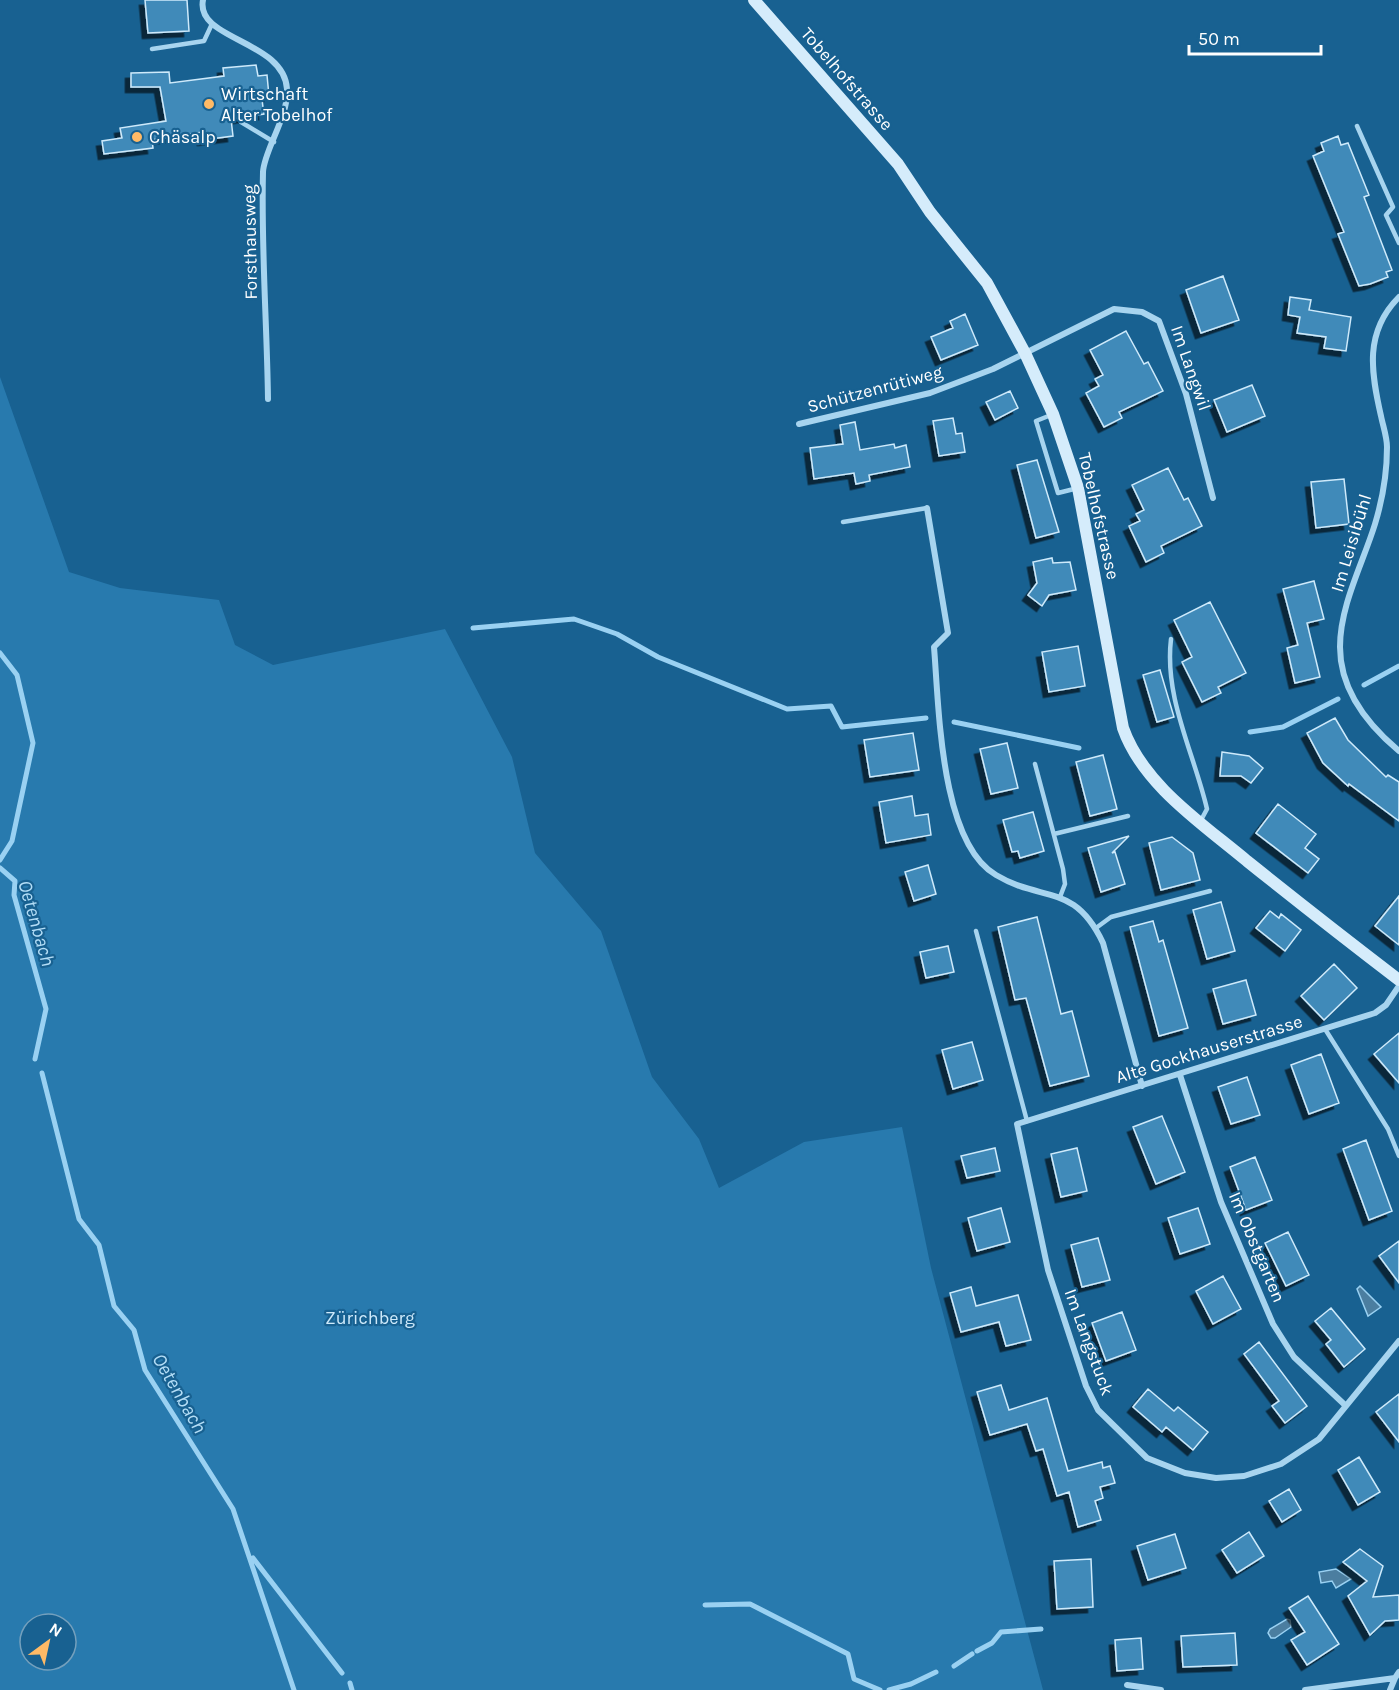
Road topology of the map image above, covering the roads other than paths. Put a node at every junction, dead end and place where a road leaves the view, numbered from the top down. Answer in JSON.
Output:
{"nodes":[{"id":1,"x":203,"y":0,"type":"edge"},
{"id":2,"x":754,"y":0,"type":"edge"},
{"id":3,"x":211,"y":26,"type":"junction"},
{"id":4,"x":152,"y":50,"type":"dead end"},
{"id":5,"x":241,"y":122,"type":"dead end"},
{"id":6,"x":1357,"y":126,"type":"dead end"},
{"id":7,"x":274,"y":142,"type":"junction"},
{"id":8,"x":1399,"y":243,"type":"edge"},
{"id":9,"x":1399,"y":297,"type":"edge"},
{"id":10,"x":1025,"y":353,"type":"junction"},
{"id":11,"x":268,"y":399,"type":"dead end"},
{"id":12,"x":1053,"y":414,"type":"junction"},
{"id":13,"x":799,"y":424,"type":"dead end"},
{"id":14,"x":1078,"y":488,"type":"junction"},
{"id":15,"x":1213,"y":498,"type":"dead end"},
{"id":16,"x":927,"y":508,"type":"joint"},
{"id":17,"x":843,"y":522,"type":"dead end"},
{"id":18,"x":1171,"y":639,"type":"dead end"},
{"id":19,"x":1399,"y":751,"type":"edge"},
{"id":20,"x":1035,"y":764,"type":"dead end"},
{"id":21,"x":1128,"y":816,"type":"dead end"},
{"id":22,"x":1200,"y":822,"type":"junction"},
{"id":23,"x":1054,"y":834,"type":"junction"},
{"id":24,"x":1210,"y":891,"type":"dead end"},
{"id":25,"x":1060,"y":897,"type":"junction"},
{"id":26,"x":1096,"y":928,"type":"junction"},
{"id":27,"x":976,"y":932,"type":"dead end"},
{"id":28,"x":1399,"y":980,"type":"edge"},
{"id":29,"x":1399,"y":987,"type":"edge"},
{"id":30,"x":1325,"y":1029,"type":"junction"},
{"id":31,"x":1180,"y":1075,"type":"junction"},
{"id":32,"x":1142,"y":1086,"type":"junction"},
{"id":33,"x":1027,"y":1121,"type":"junction"},
{"id":34,"x":1017,"y":1124,"type":"joint"},
{"id":35,"x":1399,"y":1156,"type":"edge"},
{"id":36,"x":1399,"y":1341,"type":"edge"},
{"id":37,"x":1346,"y":1406,"type":"junction"},
{"id":38,"x":1397,"y":1675,"type":"edge"},
{"id":39,"x":1127,"y":1685,"type":"dead end"},
{"id":40,"x":1161,"y":1690,"type":"edge"},
{"id":41,"x":1305,"y":1690,"type":"edge"},
{"id":42,"x":1390,"y":1690,"type":"edge"}],
"edges":[{"from":1,"to":3,"type":"street"},
{"from":2,"to":10,"type":"main road","name":"Tobelhofstrasse"},
{"from":3,"to":4,"type":"lane"},
{"from":3,"to":7,"type":"street","name":"Forsthausweg"},
{"from":5,"to":7,"type":"lane"},
{"from":6,"to":8,"type":"lane"},
{"from":7,"to":11,"type":"street","name":"Forsthausweg"},
{"from":9,"to":19,"type":"street","name":"Im Leisibühl"},
{"from":10,"to":12,"type":"main road","name":"Tobelhofstrasse"},
{"from":10,"to":13,"type":"street","name":"Schützenrütiweg"},
{"from":10,"to":15,"type":"street","name":"Im Langwil"},
{"from":12,"to":14,"type":"main road","name":"Tobelhofstrasse"},
{"from":12,"to":14,"type":"lane"},
{"from":14,"to":22,"type":"main road","name":"Tobelhofstrasse"},
{"from":16,"to":17,"type":"lane"},
{"from":16,"to":25,"type":"street"},
{"from":18,"to":22,"type":"lane"},
{"from":20,"to":23,"type":"lane"},
{"from":21,"to":23,"type":"lane"},
{"from":22,"to":28,"type":"main road","name":"Tobelhofstrasse"},
{"from":23,"to":25,"type":"lane"},
{"from":24,"to":26,"type":"lane"},
{"from":25,"to":26,"type":"street"},
{"from":26,"to":32,"type":"street"},
{"from":27,"to":33,"type":"lane"},
{"from":29,"to":30,"type":"street","name":"Alte Gockhauserstrasse"},
{"from":30,"to":31,"type":"street","name":"Alte Gockhauserstrasse"},
{"from":30,"to":35,"type":"lane"},
{"from":31,"to":32,"type":"street","name":"Alte Gockhauserstrasse"},
{"from":31,"to":37,"type":"street","name":"Im Obstgarten"},
{"from":32,"to":33,"type":"street","name":"Alte Gockhauserstrasse"},
{"from":33,"to":34,"type":"street","name":"Alte Gockhauserstrasse"},
{"from":34,"to":37,"type":"street","name":"Im Langstuck"},
{"from":36,"to":37,"type":"street","name":"Im Langstuck"},
{"from":38,"to":41,"type":"street"},
{"from":38,"to":42,"type":"street"},
{"from":39,"to":40,"type":"street"}]}
